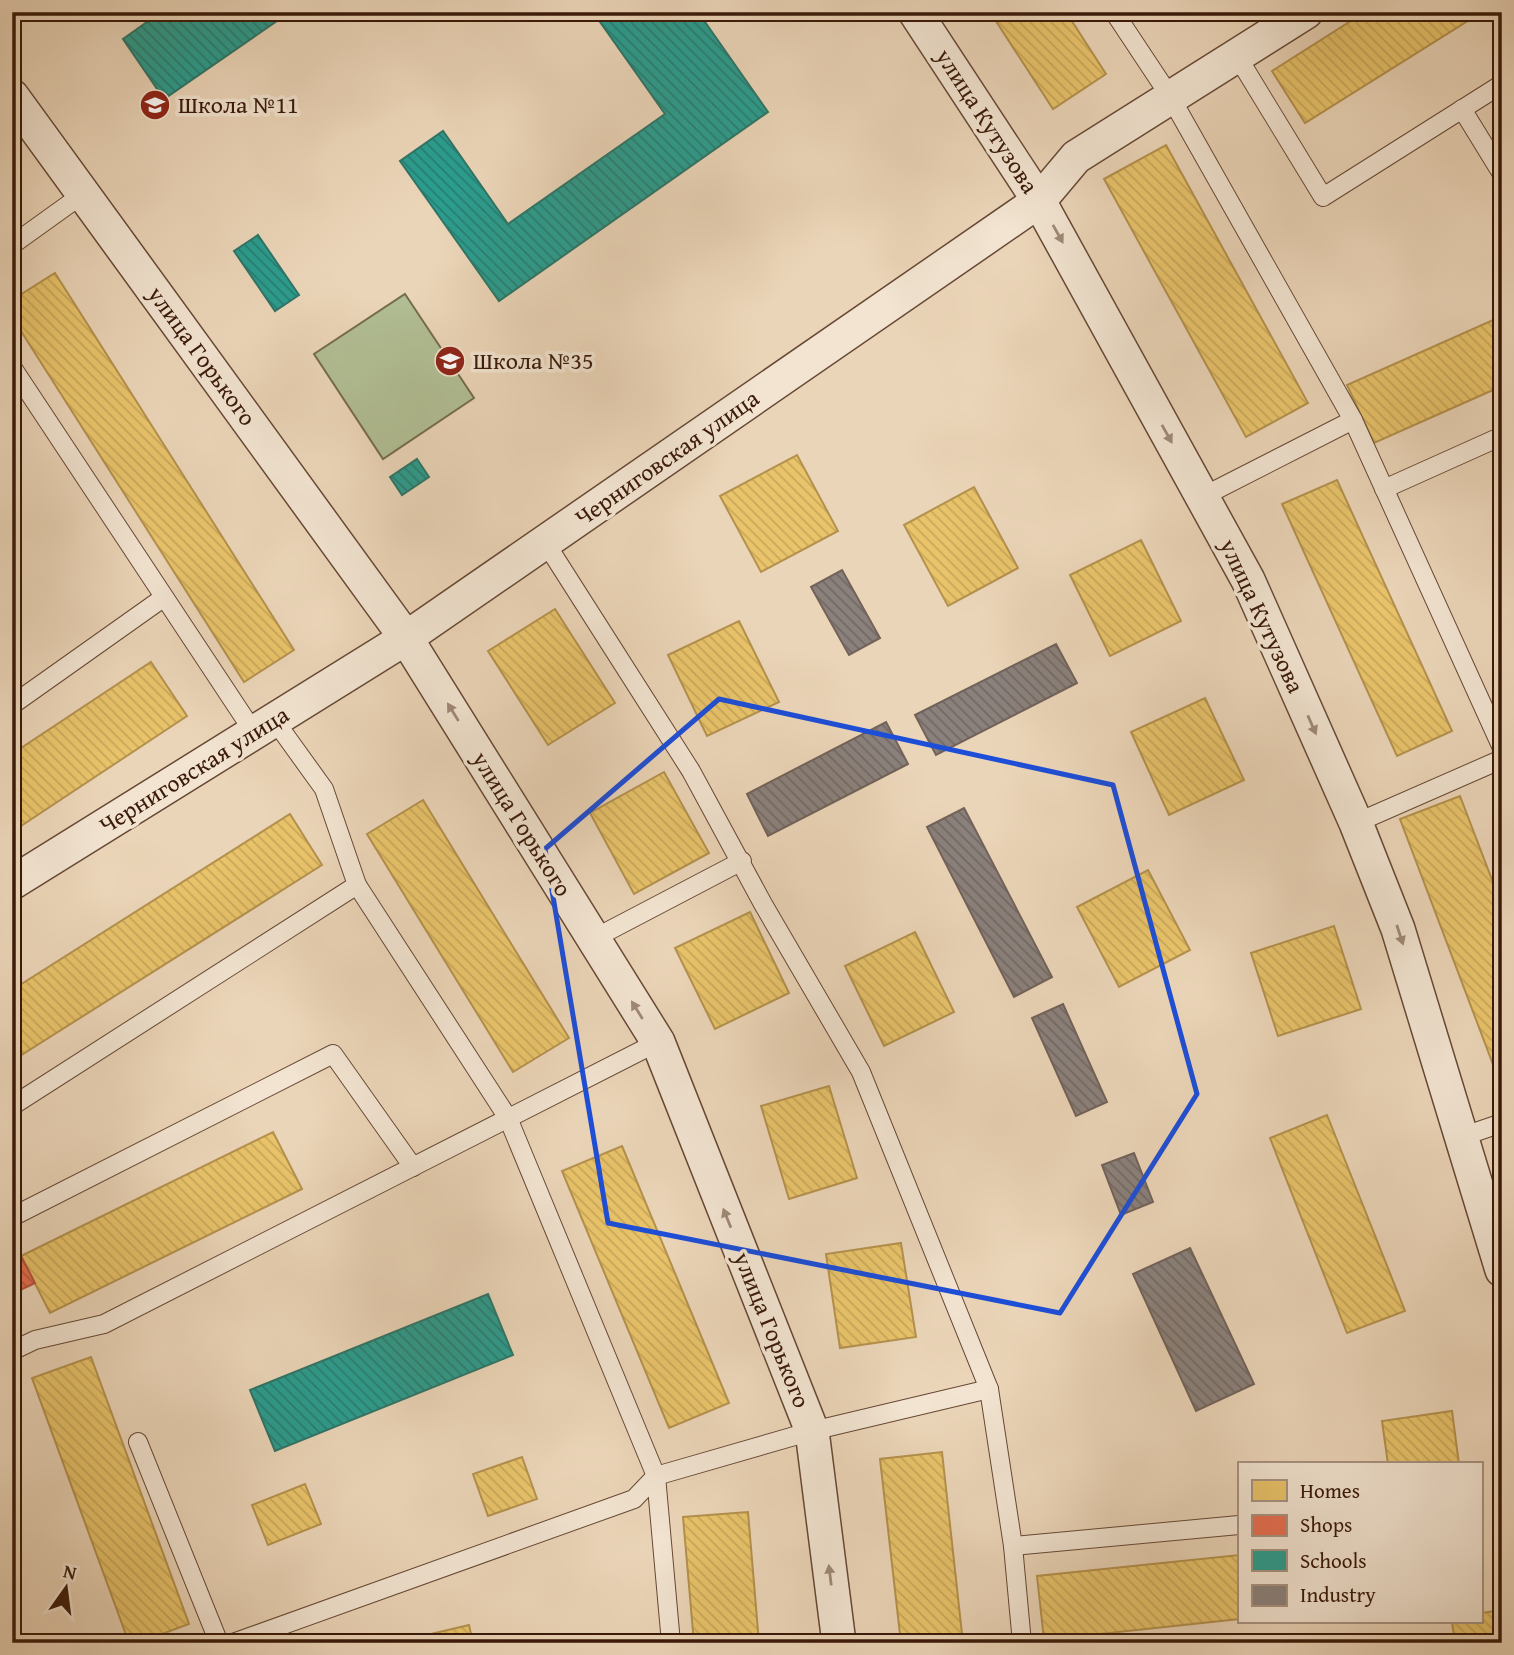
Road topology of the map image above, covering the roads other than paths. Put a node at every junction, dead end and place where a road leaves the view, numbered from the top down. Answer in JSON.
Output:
{"nodes":[{"id":1,"x":915,"y":12,"type":"edge"},
{"id":2,"x":1114,"y":12,"type":"edge"},
{"id":3,"x":1306,"y":12,"type":"edge"},
{"id":4,"x":1237,"y":56,"type":"junction"},
{"id":5,"x":1502,"y":84,"type":"edge"},
{"id":6,"x":12,"y":96,"type":"edge"},
{"id":7,"x":1171,"y":98,"type":"junction"},
{"id":8,"x":1462,"y":109,"type":"junction"},
{"id":9,"x":1502,"y":174,"type":"edge"},
{"id":10,"x":83,"y":194,"type":"junction"},
{"id":11,"x":1039,"y":201,"type":"junction"},
{"id":12,"x":12,"y":245,"type":"edge"},
{"id":13,"x":12,"y":368,"type":"edge"},
{"id":14,"x":1353,"y":421,"type":"junction"},
{"id":15,"x":1502,"y":436,"type":"edge"},
{"id":16,"x":1384,"y":489,"type":"junction"},
{"id":17,"x":1202,"y":497,"type":"junction"},
{"id":18,"x":545,"y":542,"type":"junction"},
{"id":19,"x":163,"y":598,"type":"junction"},
{"id":20,"x":407,"y":638,"type":"junction"},
{"id":21,"x":12,"y":705,"type":"edge"},
{"id":22,"x":264,"y":726,"type":"junction"},
{"id":23,"x":1502,"y":748,"type":"edge"},
{"id":24,"x":1502,"y":759,"type":"edge"},
{"id":25,"x":1356,"y":823,"type":"junction"},
{"id":26,"x":742,"y":861,"type":"junction"},
{"id":27,"x":12,"y":883,"type":"edge"},
{"id":28,"x":357,"y":885,"type":"junction"},
{"id":29,"x":593,"y":939,"type":"junction"},
{"id":30,"x":658,"y":1042,"type":"junction"},
{"id":31,"x":12,"y":1106,"type":"edge"},
{"id":32,"x":508,"y":1118,"type":"junction"},
{"id":33,"x":1502,"y":1123,"type":"edge"},
{"id":34,"x":1461,"y":1136,"type":"junction"},
{"id":35,"x":413,"y":1167,"type":"junction"},
{"id":36,"x":12,"y":1217,"type":"edge"},
{"id":37,"x":1502,"y":1270,"type":"edge"},
{"id":38,"x":12,"y":1351,"type":"edge"},
{"id":39,"x":989,"y":1389,"type":"junction"},
{"id":40,"x":812,"y":1431,"type":"junction"},
{"id":41,"x":138,"y":1442,"type":"dead end"},
{"id":42,"x":656,"y":1476,"type":"junction"},
{"id":43,"x":1238,"y":1525,"type":"edge"},
{"id":44,"x":1013,"y":1546,"type":"junction"},
{"id":45,"x":219,"y":1643,"type":"edge"},
{"id":46,"x":233,"y":1643,"type":"edge"},
{"id":47,"x":671,"y":1643,"type":"edge"},
{"id":48,"x":839,"y":1643,"type":"edge"},
{"id":49,"x":1022,"y":1643,"type":"edge"}],
"edges":[{"from":1,"to":11,"type":"street","name":"улица Кутузова"},
{"from":2,"to":7,"type":"lane"},
{"from":3,"to":4,"type":"street","name":"Черниговская улица"},
{"from":4,"to":7,"type":"street","name":"Черниговская улица"},
{"from":4,"to":8,"type":"lane"},
{"from":5,"to":8,"type":"lane"},
{"from":6,"to":10,"type":"street","name":"улица Горького"},
{"from":7,"to":11,"type":"street","name":"Черниговская улица"},
{"from":7,"to":14,"type":"lane"},
{"from":8,"to":9,"type":"lane"},
{"from":10,"to":12,"type":"lane"},
{"from":10,"to":20,"type":"street","name":"улица Горького"},
{"from":11,"to":17,"type":"street","name":"улица Кутузова","one_way":true},
{"from":11,"to":18,"type":"street","name":"Черниговская улица"},
{"from":13,"to":19,"type":"lane"},
{"from":14,"to":16,"type":"lane"},
{"from":14,"to":17,"type":"lane"},
{"from":15,"to":16,"type":"lane"},
{"from":16,"to":23,"type":"lane"},
{"from":17,"to":25,"type":"street","name":"улица Кутузова","one_way":true},
{"from":18,"to":20,"type":"street","name":"Черниговская улица"},
{"from":18,"to":26,"type":"lane"},
{"from":19,"to":21,"type":"lane"},
{"from":19,"to":22,"type":"lane"},
{"from":20,"to":22,"type":"street","name":"Черниговская улица"},
{"from":29,"to":20,"type":"street","name":"улица Горького","one_way":true},
{"from":22,"to":27,"type":"street","name":"Черниговская улица"},
{"from":22,"to":28,"type":"lane"},
{"from":24,"to":25,"type":"lane"},
{"from":25,"to":34,"type":"street","name":"улица Кутузова","one_way":true},
{"from":26,"to":29,"type":"lane"},
{"from":26,"to":39,"type":"lane"},
{"from":28,"to":31,"type":"lane"},
{"from":28,"to":32,"type":"lane"},
{"from":30,"to":29,"type":"street","name":"улица Горького","one_way":true},
{"from":30,"to":32,"type":"lane"},
{"from":40,"to":30,"type":"street","name":"улица Горького","one_way":true},
{"from":32,"to":35,"type":"lane"},
{"from":32,"to":42,"type":"lane"},
{"from":33,"to":34,"type":"lane"},
{"from":34,"to":37,"type":"street","name":"улица Кутузова"},
{"from":35,"to":36,"type":"lane"},
{"from":35,"to":38,"type":"lane"},
{"from":39,"to":40,"type":"lane"},
{"from":39,"to":44,"type":"lane"},
{"from":40,"to":42,"type":"lane"},
{"from":48,"to":40,"type":"street","name":"улица Горького","one_way":true},
{"from":41,"to":45,"type":"lane"},
{"from":42,"to":46,"type":"lane"},
{"from":42,"to":47,"type":"lane"},
{"from":43,"to":44,"type":"lane"},
{"from":44,"to":49,"type":"lane"}]}
